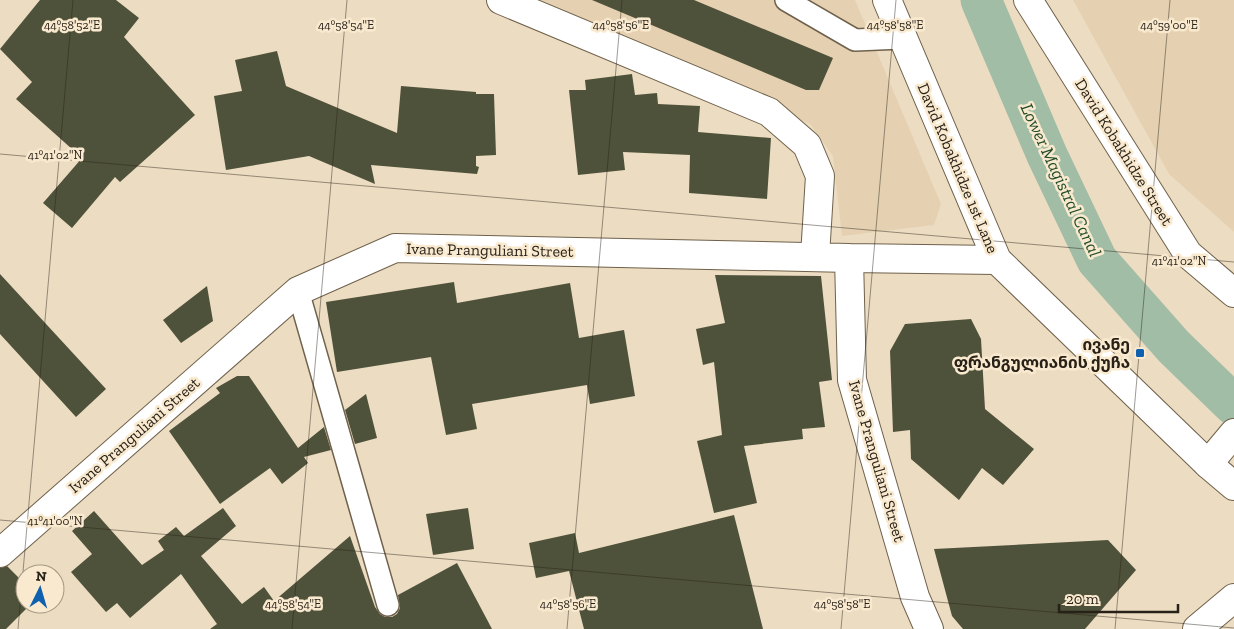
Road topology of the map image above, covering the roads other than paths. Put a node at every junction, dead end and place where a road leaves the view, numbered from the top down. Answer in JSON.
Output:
{"nodes":[{"id":1,"x":500,"y":0,"type":"edge"},
{"id":2,"x":786,"y":0,"type":"edge"},
{"id":3,"x":887,"y":0,"type":"edge"},
{"id":4,"x":1028,"y":0,"type":"edge"},
{"id":5,"x":902,"y":38,"type":"junction"},
{"id":6,"x":815,"y":256,"type":"junction"},
{"id":7,"x":849,"y":258,"type":"junction"},
{"id":8,"x":997,"y":260,"type":"junction"},
{"id":9,"x":298,"y":291,"type":"junction"},
{"id":10,"x":1234,"y":293,"type":"edge"},
{"id":11,"x":1234,"y":433,"type":"edge"},
{"id":12,"x":1208,"y":464,"type":"junction"},
{"id":13,"x":1234,"y":486,"type":"edge"},
{"id":14,"x":0,"y":553,"type":"edge"},
{"id":15,"x":1234,"y":598,"type":"edge"},
{"id":16,"x":388,"y":605,"type":"dead end"},
{"id":17,"x":929,"y":629,"type":"edge"},
{"id":18,"x":1197,"y":629,"type":"edge"}],
"edges":[{"from":1,"to":6,"type":"street"},
{"from":2,"to":5,"type":"lane"},
{"from":3,"to":5,"type":"street","name":"David Kobakhidze 1st Lane"},
{"from":4,"to":10,"type":"street","name":"David Kobakhidze Street"},
{"from":5,"to":8,"type":"street","name":"David Kobakhidze 1st Lane"},
{"from":6,"to":7,"type":"street","name":"Ivane Pranguliani Street"},
{"from":6,"to":9,"type":"street","name":"Ivane Pranguliani Street"},
{"from":7,"to":8,"type":"street","name":"Ivane Pranguliani Street"},
{"from":7,"to":17,"type":"street","name":"Ivane Pranguliani Street"},
{"from":8,"to":12,"type":"street","name":"David Kobakhidze 1st Lane"},
{"from":9,"to":14,"type":"street","name":"Ivane Pranguliani Street"},
{"from":9,"to":16,"type":"lane"},
{"from":11,"to":12,"type":"street"},
{"from":12,"to":13,"type":"street"},
{"from":15,"to":18,"type":"street"}]}
